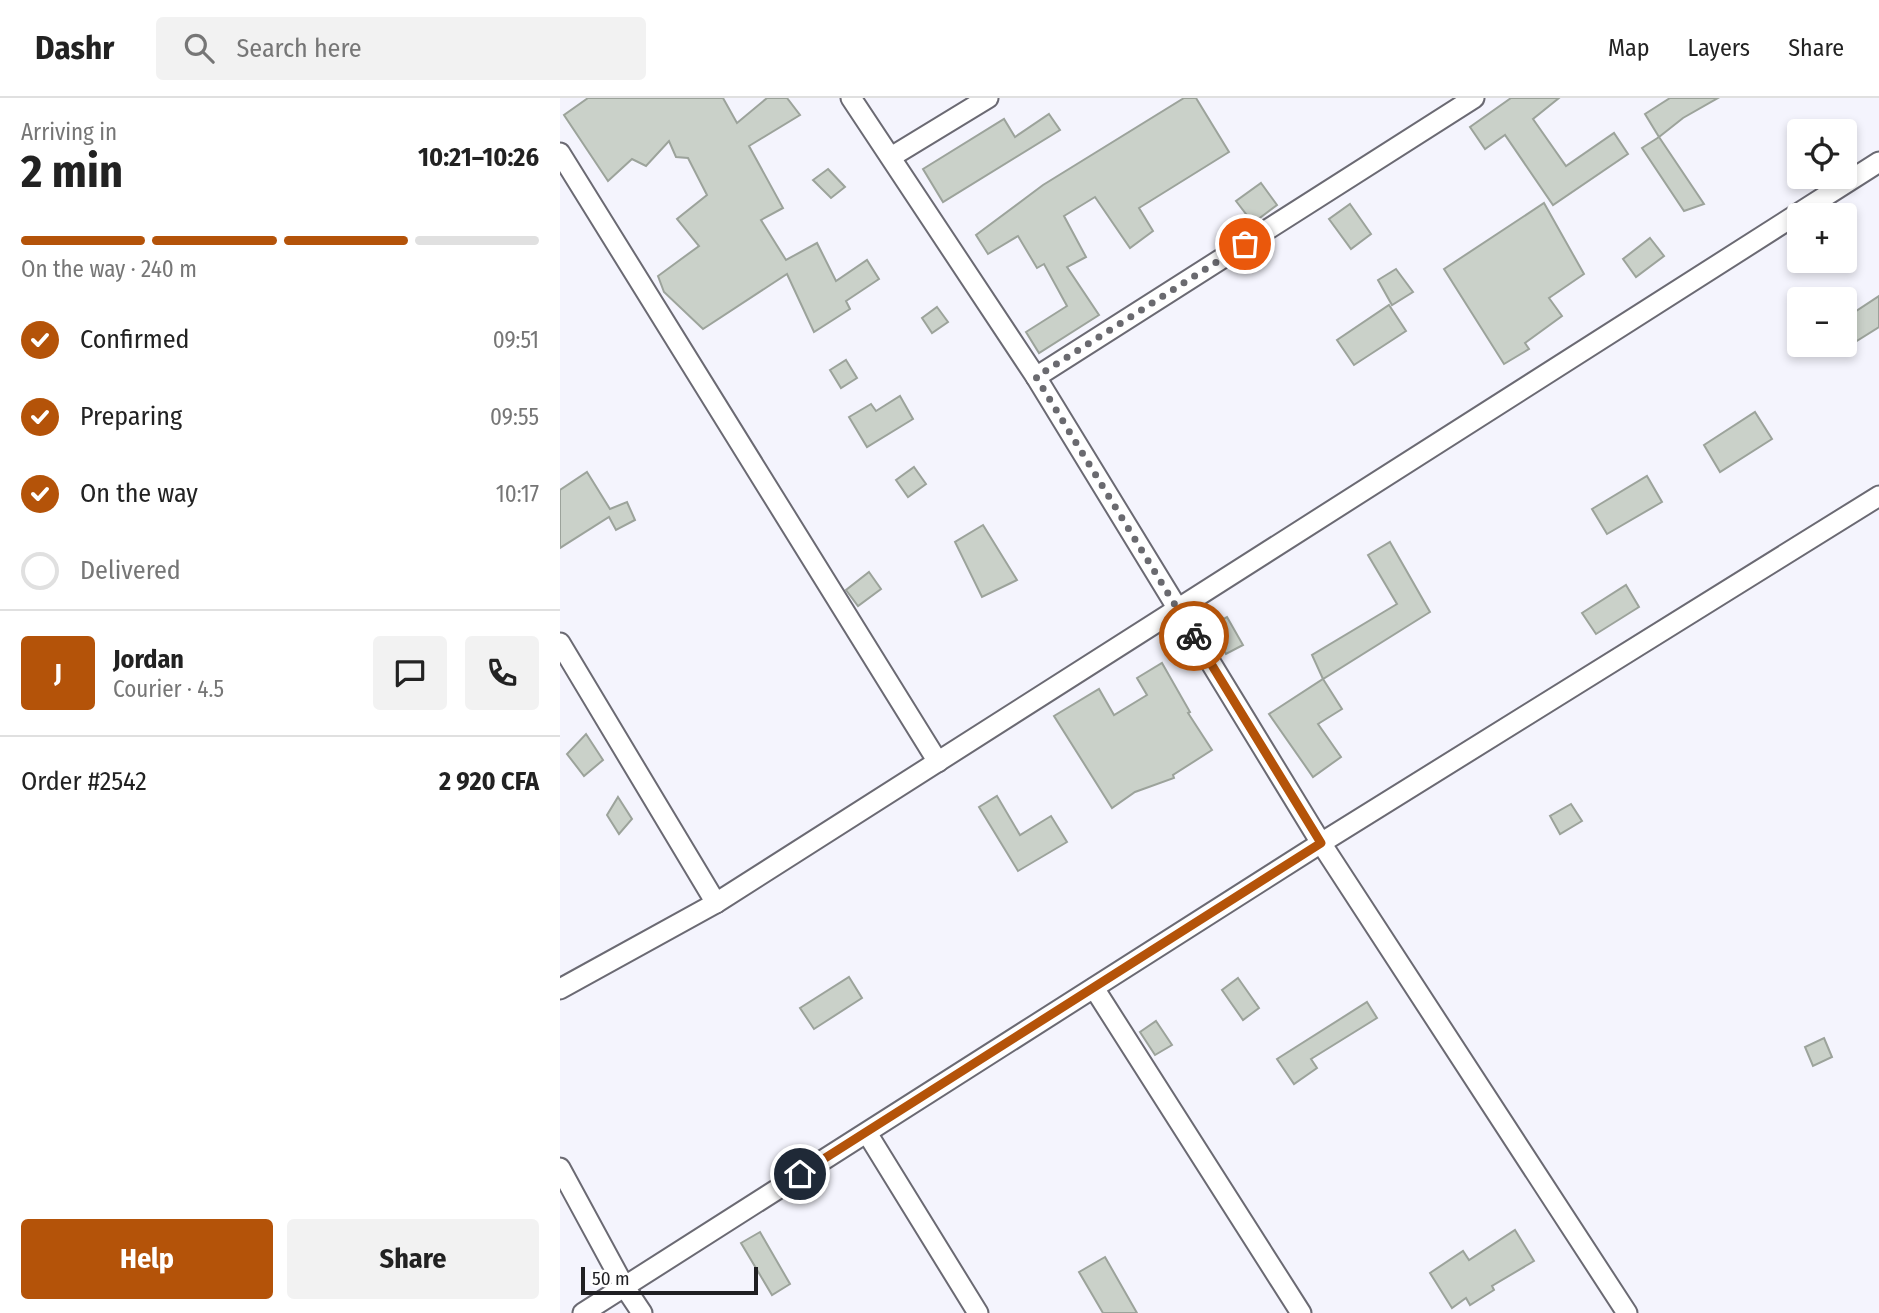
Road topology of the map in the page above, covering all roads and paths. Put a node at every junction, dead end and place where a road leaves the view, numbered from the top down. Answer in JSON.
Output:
{"nodes":[{"id":1,"x":852,"y":98,"type":"edge"},
{"id":2,"x":988,"y":98,"type":"edge"},
{"id":3,"x":1474,"y":98,"type":"edge"},
{"id":4,"x":560,"y":153,"type":"edge"},
{"id":5,"x":891,"y":157,"type":"junction"},
{"id":6,"x":1879,"y":162,"type":"edge"},
{"id":7,"x":1036,"y":377,"type":"junction"},
{"id":8,"x":1879,"y":496,"type":"edge"},
{"id":9,"x":1177,"y":608,"type":"junction"},
{"id":10,"x":560,"y":643,"type":"edge"},
{"id":11,"x":938,"y":762,"type":"junction"},
{"id":12,"x":1321,"y":843,"type":"junction"},
{"id":13,"x":716,"y":903,"type":"junction"},
{"id":14,"x":1094,"y":988,"type":"junction"},
{"id":15,"x":560,"y":989,"type":"edge"},
{"id":16,"x":867,"y":1133,"type":"junction"},
{"id":17,"x":560,"y":1168,"type":"edge"},
{"id":18,"x":624,"y":1286,"type":"junction"},
{"id":19,"x":583,"y":1313,"type":"edge"},
{"id":20,"x":642,"y":1313,"type":"edge"},
{"id":21,"x":978,"y":1313,"type":"edge"},
{"id":22,"x":1301,"y":1313,"type":"edge"},
{"id":23,"x":1628,"y":1313,"type":"edge"}],
"edges":[{"from":1,"to":5,"type":"street"},
{"from":2,"to":5,"type":"street"},
{"from":3,"to":7,"type":"street"},
{"from":4,"to":11,"type":"street"},
{"from":5,"to":7,"type":"street"},
{"from":6,"to":9,"type":"street"},
{"from":7,"to":9,"type":"street"},
{"from":8,"to":12,"type":"street"},
{"from":9,"to":11,"type":"street"},
{"from":9,"to":12,"type":"street"},
{"from":10,"to":13,"type":"street"},
{"from":11,"to":13,"type":"street"},
{"from":12,"to":14,"type":"street"},
{"from":12,"to":23,"type":"street"},
{"from":13,"to":15,"type":"street"},
{"from":14,"to":16,"type":"street"},
{"from":14,"to":22,"type":"street"},
{"from":16,"to":18,"type":"street"},
{"from":16,"to":21,"type":"street"},
{"from":17,"to":18,"type":"street"},
{"from":18,"to":19,"type":"street"},
{"from":18,"to":20,"type":"street"}]}
